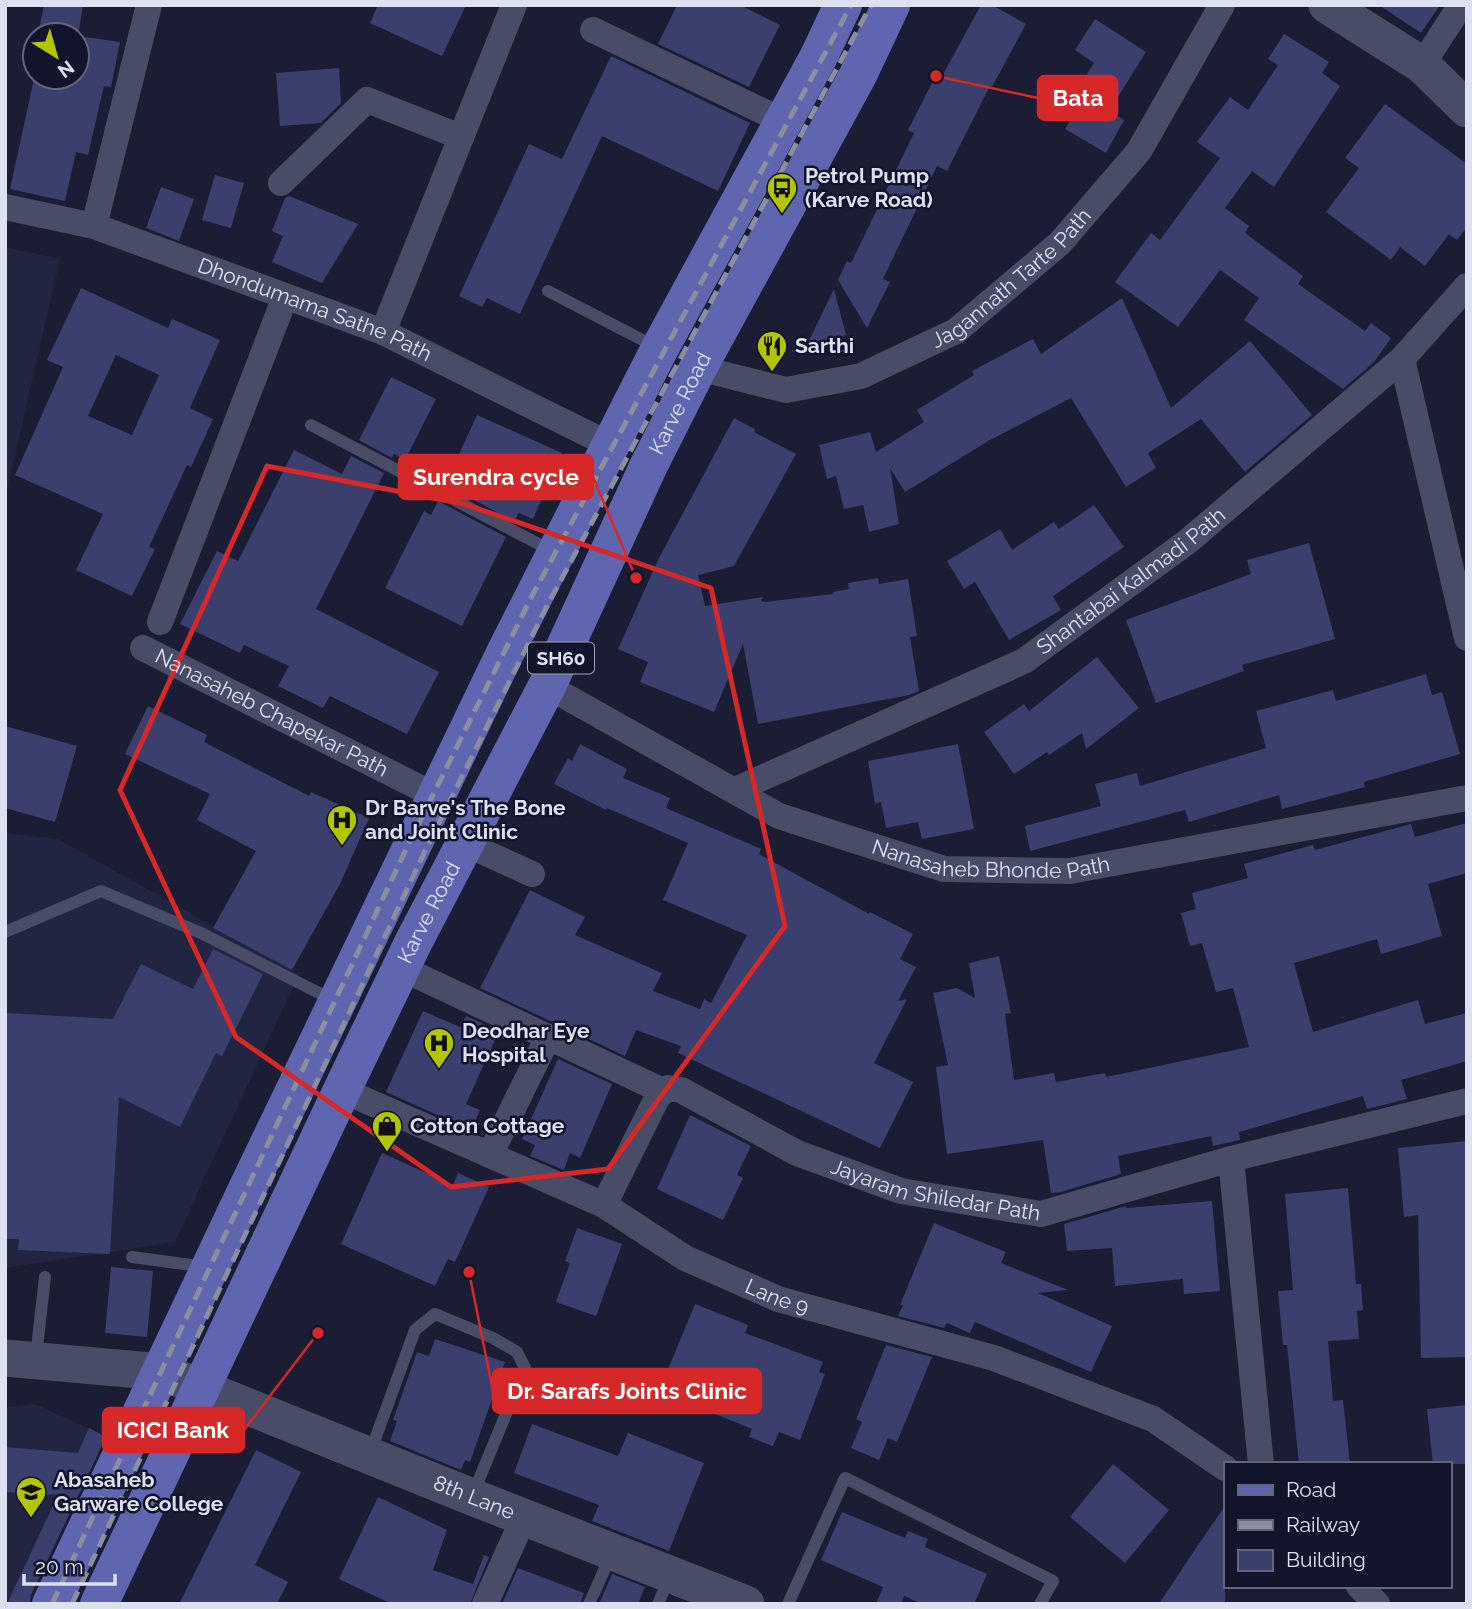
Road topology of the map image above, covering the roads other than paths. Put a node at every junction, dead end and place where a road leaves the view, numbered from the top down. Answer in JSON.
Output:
{"nodes":[{"id":1,"x":149,"y":5,"type":"edge"},
{"id":2,"x":514,"y":5,"type":"edge"},
{"id":3,"x":843,"y":5,"type":"edge"},
{"id":4,"x":891,"y":5,"type":"edge"},
{"id":5,"x":1223,"y":5,"type":"edge"},
{"id":6,"x":1327,"y":5,"type":"edge"},
{"id":7,"x":1461,"y":5,"type":"edge"},
{"id":8,"x":593,"y":30,"type":"dead end"},
{"id":9,"x":1422,"y":65,"type":"junction"},
{"id":10,"x":1467,"y":109,"type":"edge"},
{"id":11,"x":783,"y":121,"type":"junction"},
{"id":12,"x":461,"y":137,"type":"junction"},
{"id":13,"x":281,"y":183,"type":"dead end"},
{"id":14,"x":5,"y":207,"type":"edge"},
{"id":15,"x":94,"y":226,"type":"junction"},
{"id":16,"x":1467,"y":286,"type":"edge"},
{"id":17,"x":548,"y":291,"type":"dead end"},
{"id":18,"x":285,"y":296,"type":"junction"},
{"id":19,"x":383,"y":332,"type":"junction"},
{"id":20,"x":660,"y":348,"type":"junction"},
{"id":21,"x":1402,"y":359,"type":"junction"},
{"id":22,"x":698,"y":368,"type":"junction"},
{"id":23,"x":311,"y":425,"type":"dead end"},
{"id":24,"x":610,"y":445,"type":"junction"},
{"id":25,"x":556,"y":552,"type":"junction"},
{"id":26,"x":160,"y":622,"type":"dead end"},
{"id":27,"x":1467,"y":638,"type":"edge"},
{"id":28,"x":144,"y":648,"type":"dead end"},
{"id":29,"x":548,"y":686,"type":"junction"},
{"id":30,"x":735,"y":790,"type":"junction"},
{"id":31,"x":436,"y":796,"type":"junction"},
{"id":32,"x":1467,"y":798,"type":"edge"},
{"id":33,"x":466,"y":844,"type":"junction"},
{"id":34,"x":532,"y":874,"type":"dead end"},
{"id":35,"x":5,"y":932,"type":"edge"},
{"id":36,"x":401,"y":968,"type":"junction"},
{"id":37,"x":336,"y":1002,"type":"junction"},
{"id":38,"x":548,"y":1037,"type":"junction"},
{"id":39,"x":342,"y":1090,"type":"junction"},
{"id":40,"x":663,"y":1091,"type":"junction"},
{"id":41,"x":1467,"y":1101,"type":"edge"},
{"id":42,"x":490,"y":1155,"type":"junction"},
{"id":43,"x":1231,"y":1159,"type":"junction"},
{"id":44,"x":604,"y":1205,"type":"junction"},
{"id":45,"x":132,"y":1257,"type":"dead end"},
{"id":46,"x":210,"y":1268,"type":"junction"},
{"id":47,"x":45,"y":1277,"type":"dead end"},
{"id":48,"x":20,"y":1359,"type":"edge"},
{"id":49,"x":162,"y":1372,"type":"junction"},
{"id":50,"x":202,"y":1390,"type":"junction"},
{"id":51,"x":369,"y":1456,"type":"junction"},
{"id":52,"x":1261,"y":1462,"type":"edge"},
{"id":53,"x":1224,"y":1467,"type":"edge"},
{"id":54,"x":472,"y":1497,"type":"junction"},
{"id":55,"x":524,"y":1517,"type":"junction"},
{"id":56,"x":613,"y":1552,"type":"junction"},
{"id":57,"x":1361,"y":1588,"type":"edge"},
{"id":58,"x":664,"y":1589,"type":"edge"},
{"id":59,"x":101,"y":1603,"type":"edge"},
{"id":60,"x":51,"y":1604,"type":"edge"},
{"id":61,"x":485,"y":1604,"type":"edge"},
{"id":62,"x":589,"y":1604,"type":"edge"},
{"id":63,"x":746,"y":1604,"type":"edge"},
{"id":64,"x":788,"y":1604,"type":"edge"},
{"id":65,"x":1041,"y":1604,"type":"edge"},
{"id":66,"x":1377,"y":1604,"type":"edge"}],
"edges":[{"from":1,"to":15,"type":"street"},
{"from":2,"to":12,"type":"street"},
{"from":3,"to":11,"type":"main road","name":"Karve Road","number":"SH60"},
{"from":4,"to":22,"type":"main road","name":"Karve Road","number":"SH60"},
{"from":5,"to":22,"type":"street","name":"Jagannath Tarte Path"},
{"from":6,"to":9,"type":"street"},
{"from":7,"to":9,"type":"street"},
{"from":8,"to":11,"type":"street"},
{"from":9,"to":10,"type":"street"},
{"from":11,"to":20,"type":"main road","name":"Karve Road","number":"SH60"},
{"from":12,"to":13,"type":"street"},
{"from":12,"to":19,"type":"street"},
{"from":14,"to":15,"type":"street","name":"Dhondumama Sathe Path"},
{"from":15,"to":18,"type":"street","name":"Dhondumama Sathe Path"},
{"from":16,"to":21,"type":"street","name":"Shantabai Kalmadi Path"},
{"from":17,"to":20,"type":"lane"},
{"from":18,"to":19,"type":"street","name":"Dhondumama Sathe Path"},
{"from":18,"to":26,"type":"street"},
{"from":19,"to":24,"type":"street","name":"Dhondumama Sathe Path"},
{"from":20,"to":24,"type":"main road","name":"Karve Road","number":"SH60"},
{"from":21,"to":27,"type":"street"},
{"from":21,"to":30,"type":"street","name":"Shantabai Kalmadi Path"},
{"from":22,"to":29,"type":"main road","name":"Karve Road","number":"SH60"},
{"from":23,"to":25,"type":"lane"},
{"from":24,"to":25,"type":"main road","name":"Karve Road","number":"SH60"},
{"from":25,"to":31,"type":"main road","name":"Karve Road","number":"SH60"},
{"from":28,"to":31,"type":"street","name":"Nanasaheb Chapekar Path"},
{"from":29,"to":30,"type":"street","name":"Nanasaheb Bhonde Path"},
{"from":29,"to":33,"type":"main road","name":"Karve Road","number":"SH60"},
{"from":30,"to":32,"type":"street","name":"Nanasaheb Bhonde Path"},
{"from":31,"to":37,"type":"main road","name":"Karve Road","number":"SH60"},
{"from":33,"to":34,"type":"street"},
{"from":33,"to":36,"type":"main road","name":"Karve Road","number":"SH60"},
{"from":35,"to":37,"type":"lane"},
{"from":36,"to":38,"type":"street","name":"Jayaram Shiledar Path"},
{"from":36,"to":39,"type":"main road","name":"Karve Road","number":"SH60"},
{"from":37,"to":46,"type":"main road","name":"Karve Road","number":"SH60"},
{"from":38,"to":40,"type":"street","name":"Jayaram Shiledar Path"},
{"from":38,"to":42,"type":"street"},
{"from":39,"to":42,"type":"street","name":"Lane 9"},
{"from":39,"to":50,"type":"main road","name":"Karve Road","number":"SH60"},
{"from":40,"to":43,"type":"street","name":"Jayaram Shiledar Path"},
{"from":40,"to":44,"type":"street"},
{"from":41,"to":43,"type":"street","name":"Jayaram Shiledar Path"},
{"from":42,"to":44,"type":"street","name":"Lane 9"},
{"from":43,"to":52,"type":"street"},
{"from":44,"to":53,"type":"street","name":"Lane 9"},
{"from":45,"to":46,"type":"lane"},
{"from":46,"to":49,"type":"main road","name":"Karve Road","number":"SH60"},
{"from":47,"to":48,"type":"lane"},
{"from":48,"to":49,"type":"street","name":"8th Lane"},
{"from":49,"to":50,"type":"street","name":"8th Lane"},
{"from":49,"to":60,"type":"main road","name":"Karve Road","number":"SH60"},
{"from":50,"to":51,"type":"street","name":"8th Lane"},
{"from":50,"to":59,"type":"main road","name":"Karve Road","number":"SH60"},
{"from":51,"to":54,"type":"street","name":"8th Lane"},
{"from":51,"to":54,"type":"lane"},
{"from":54,"to":55,"type":"street","name":"8th Lane"},
{"from":55,"to":56,"type":"street","name":"8th Lane"},
{"from":55,"to":61,"type":"street"},
{"from":56,"to":58,"type":"street","name":"8th Lane"},
{"from":56,"to":62,"type":"lane"},
{"from":57,"to":66,"type":"street"},
{"from":58,"to":63,"type":"street","name":"8th Lane"},
{"from":64,"to":65,"type":"lane"}]}
